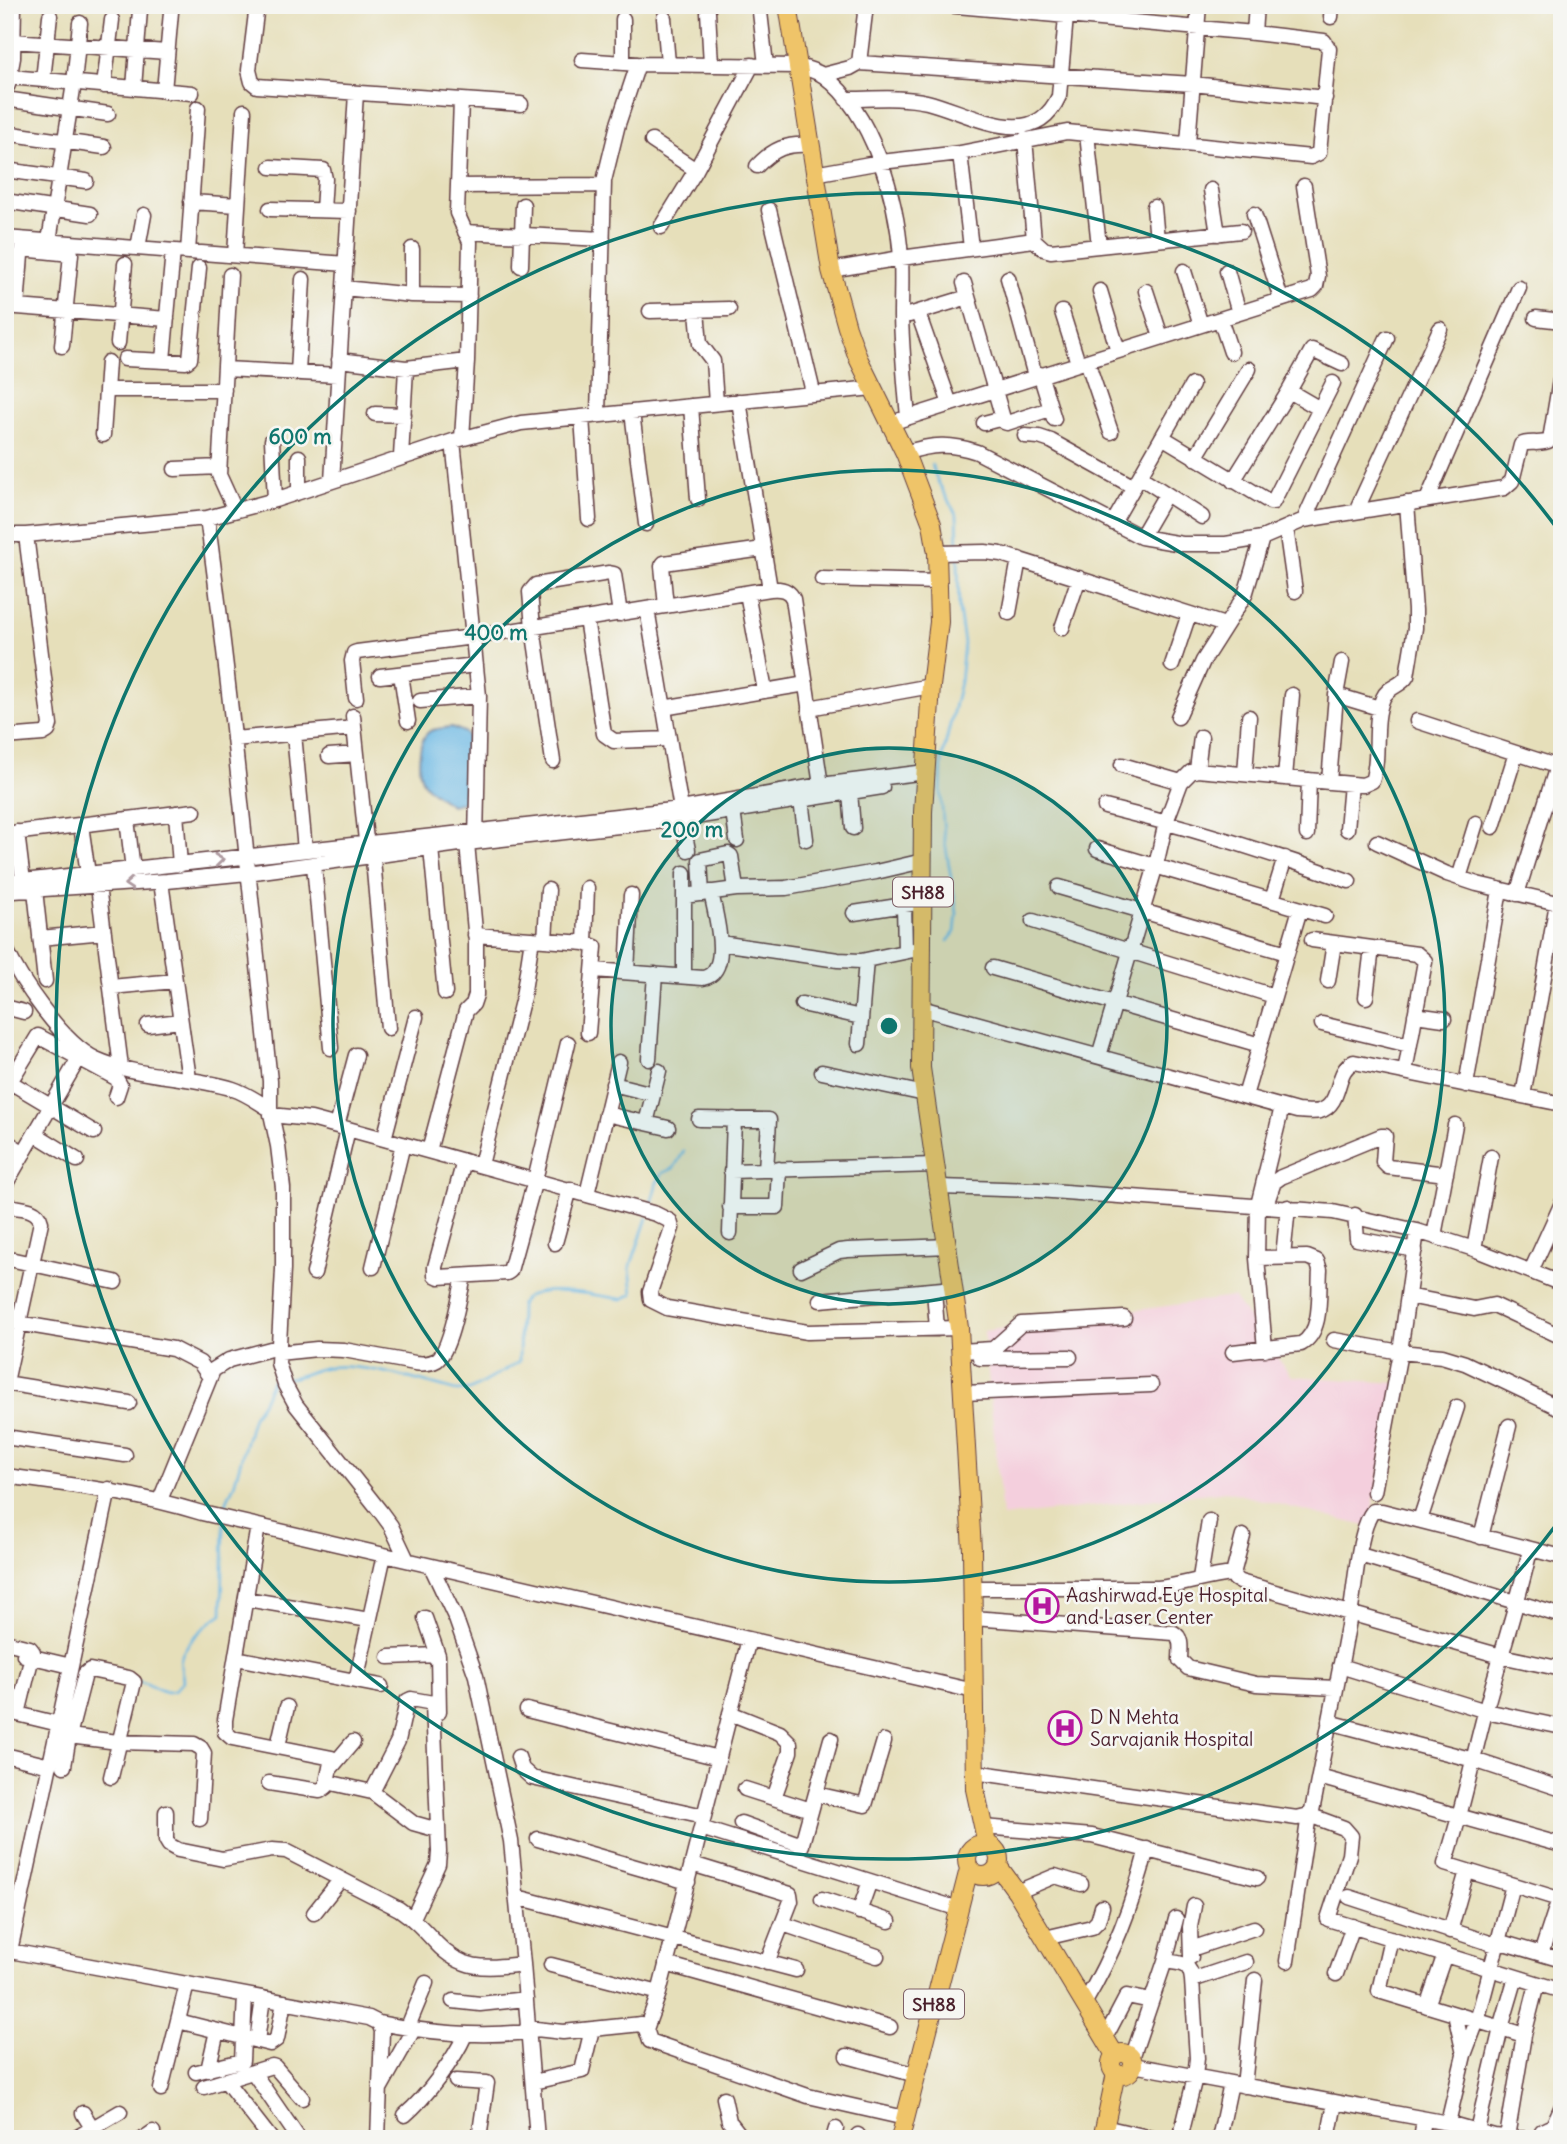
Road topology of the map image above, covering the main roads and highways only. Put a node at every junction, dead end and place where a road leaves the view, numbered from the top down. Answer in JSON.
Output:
{"nodes":[{"id":1,"x":788,"y":5,"type":"edge"},
{"id":2,"x":980,"y":1840,"type":"junction"},
{"id":3,"x":998,"y":1866,"type":"junction"},
{"id":4,"x":969,"y":1868,"type":"junction"},
{"id":5,"x":1103,"y":2133,"type":"edge"},
{"id":6,"x":900,"y":2139,"type":"edge"}],
"edges":[{"from":1,"to":2,"type":"main road","number":"SH88"},
{"from":2,"to":3,"type":"main road"},
{"from":2,"to":4,"type":"main road"},
{"from":3,"to":4,"type":"main road"},
{"from":3,"to":5,"type":"main road"},
{"from":4,"to":6,"type":"main road","number":"SH88"}]}
